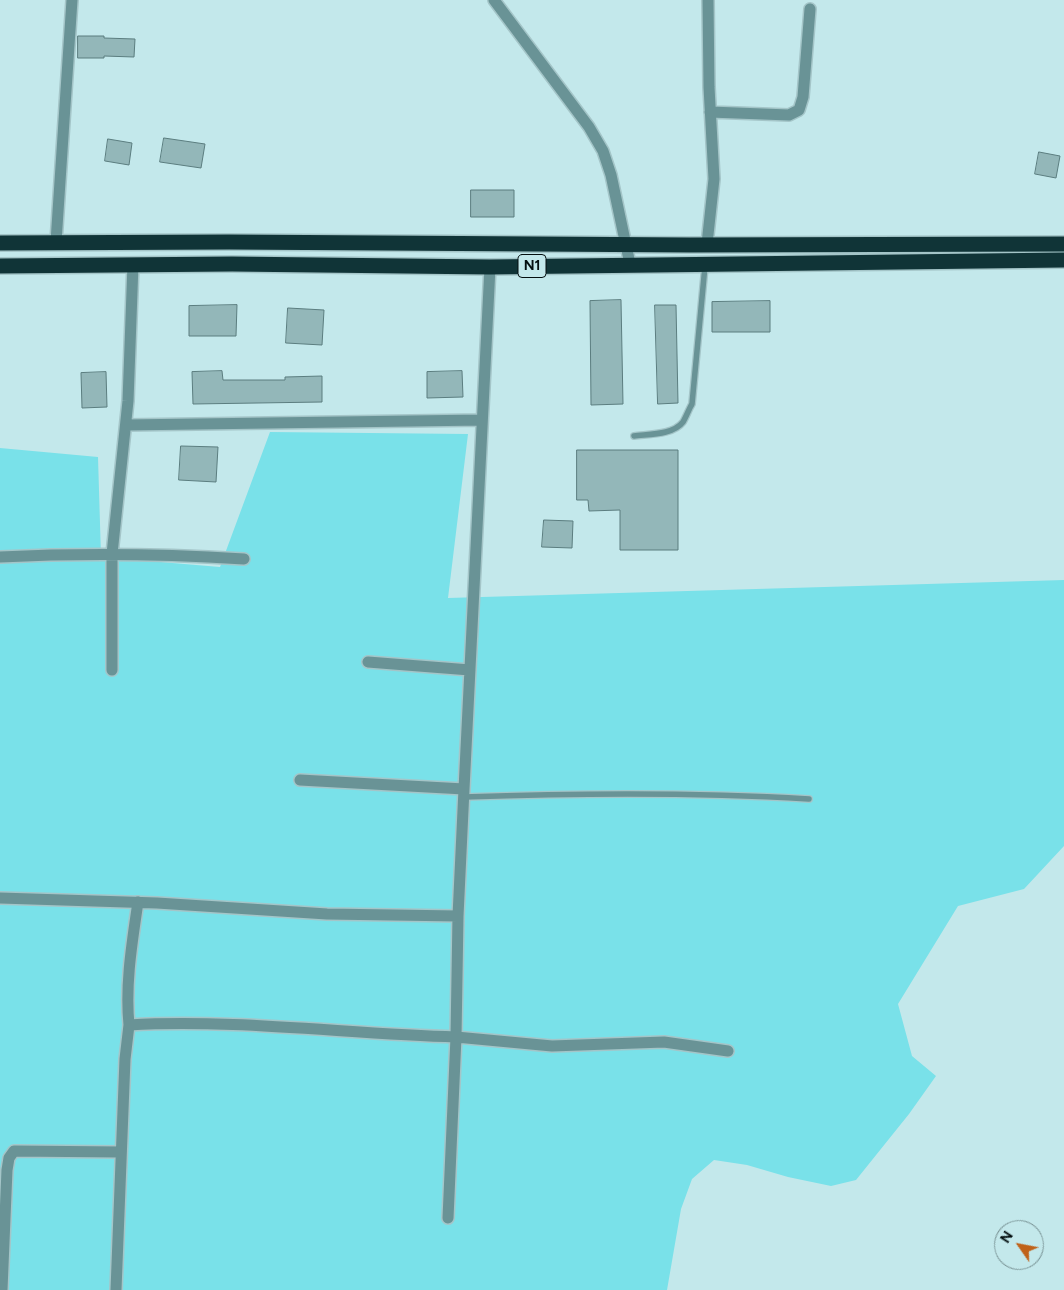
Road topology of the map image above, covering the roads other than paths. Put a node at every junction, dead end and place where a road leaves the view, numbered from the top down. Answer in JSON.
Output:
{"nodes":[{"id":1,"x":72,"y":0,"type":"edge"},
{"id":2,"x":494,"y":0,"type":"edge"},
{"id":3,"x":708,"y":0,"type":"edge"},
{"id":4,"x":810,"y":9,"type":"dead end"},
{"id":5,"x":710,"y":112,"type":"junction"},
{"id":6,"x":56,"y":242,"type":"junction"},
{"id":7,"x":0,"y":243,"type":"edge"},
{"id":8,"x":626,"y":243,"type":"junction"},
{"id":9,"x":707,"y":244,"type":"junction"},
{"id":10,"x":1064,"y":244,"type":"edge"},
{"id":11,"x":1064,"y":260,"type":"edge"},
{"id":12,"x":133,"y":264,"type":"junction"},
{"id":13,"x":630,"y":264,"type":"junction"},
{"id":14,"x":705,"y":264,"type":"junction"},
{"id":15,"x":0,"y":266,"type":"edge"},
{"id":16,"x":490,"y":267,"type":"junction"},
{"id":17,"x":482,"y":420,"type":"junction"},
{"id":18,"x":126,"y":425,"type":"junction"},
{"id":19,"x":634,"y":436,"type":"dead end"},
{"id":20,"x":112,"y":554,"type":"junction"},
{"id":21,"x":0,"y":557,"type":"edge"},
{"id":22,"x":244,"y":559,"type":"dead end"},
{"id":23,"x":368,"y":662,"type":"dead end"},
{"id":24,"x":112,"y":670,"type":"dead end"},
{"id":25,"x":470,"y":670,"type":"junction"},
{"id":26,"x":300,"y":780,"type":"dead end"},
{"id":27,"x":464,"y":793,"type":"junction"},
{"id":28,"x":809,"y":799,"type":"dead end"},
{"id":29,"x":0,"y":898,"type":"edge"},
{"id":30,"x":138,"y":902,"type":"junction"},
{"id":31,"x":458,"y":916,"type":"junction"},
{"id":32,"x":129,"y":1025,"type":"junction"},
{"id":33,"x":456,"y":1037,"type":"junction"},
{"id":34,"x":728,"y":1051,"type":"dead end"},
{"id":35,"x":121,"y":1152,"type":"junction"},
{"id":36,"x":448,"y":1218,"type":"dead end"},
{"id":37,"x":2,"y":1290,"type":"edge"},
{"id":38,"x":116,"y":1290,"type":"edge"}],
"edges":[{"from":1,"to":6,"type":"street"},
{"from":2,"to":8,"type":"street"},
{"from":3,"to":5,"type":"street"},
{"from":4,"to":5,"type":"street"},
{"from":5,"to":9,"type":"street"},
{"from":6,"to":7,"type":"highway","number":"N1"},
{"from":6,"to":8,"type":"highway","number":"N1"},
{"from":8,"to":9,"type":"highway","number":"N1"},
{"from":8,"to":13,"type":"street"},
{"from":9,"to":10,"type":"highway","number":"N1"},
{"from":11,"to":14,"type":"highway","number":"N1"},
{"from":12,"to":15,"type":"highway","number":"N1"},
{"from":12,"to":16,"type":"highway","number":"N1"},
{"from":12,"to":18,"type":"street"},
{"from":13,"to":14,"type":"highway","number":"N1"},
{"from":13,"to":16,"type":"highway","number":"N1"},
{"from":14,"to":19,"type":"lane"},
{"from":16,"to":17,"type":"street"},
{"from":17,"to":18,"type":"street"},
{"from":17,"to":25,"type":"street"},
{"from":18,"to":20,"type":"street"},
{"from":20,"to":21,"type":"street"},
{"from":20,"to":22,"type":"street"},
{"from":20,"to":24,"type":"street"},
{"from":23,"to":25,"type":"street"},
{"from":25,"to":27,"type":"street"},
{"from":26,"to":27,"type":"street"},
{"from":27,"to":28,"type":"lane"},
{"from":27,"to":31,"type":"street"},
{"from":29,"to":30,"type":"street"},
{"from":30,"to":31,"type":"street"},
{"from":30,"to":32,"type":"street"},
{"from":31,"to":33,"type":"street"},
{"from":32,"to":33,"type":"street"},
{"from":32,"to":35,"type":"street"},
{"from":33,"to":34,"type":"street"},
{"from":33,"to":36,"type":"street"},
{"from":35,"to":37,"type":"street"},
{"from":35,"to":38,"type":"street"}]}
